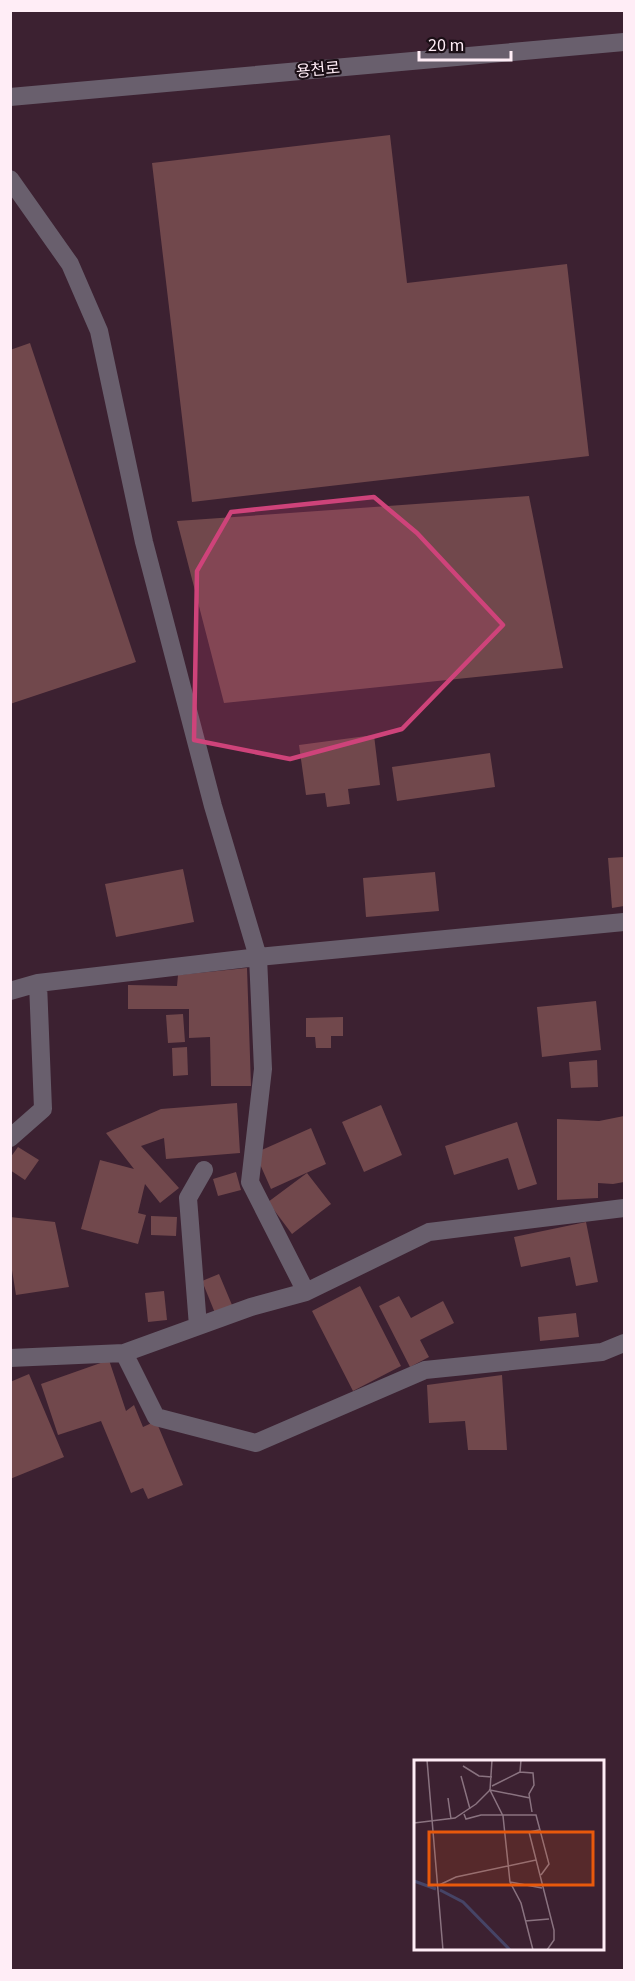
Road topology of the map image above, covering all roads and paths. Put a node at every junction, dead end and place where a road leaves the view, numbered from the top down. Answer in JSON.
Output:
{"nodes":[{"id":1,"x":624,"y":42,"type":"edge"},
{"id":2,"x":10,"y":98,"type":"edge"},
{"id":3,"x":10,"y":179,"type":"edge"},
{"id":4,"x":624,"y":922,"type":"edge"},
{"id":5,"x":258,"y":957,"type":"junction"},
{"id":6,"x":38,"y":983,"type":"junction"},
{"id":7,"x":10,"y":991,"type":"edge"},
{"id":8,"x":10,"y":1138,"type":"edge"},
{"id":9,"x":204,"y":1170,"type":"dead end"},
{"id":10,"x":624,"y":1208,"type":"edge"},
{"id":11,"x":306,"y":1292,"type":"junction"},
{"id":12,"x":198,"y":1326,"type":"junction"},
{"id":13,"x":624,"y":1343,"type":"edge"},
{"id":14,"x":124,"y":1353,"type":"junction"},
{"id":15,"x":10,"y":1358,"type":"edge"}],
"edges":[{"from":1,"to":2,"type":"street","name":"용천로"},
{"from":3,"to":5,"type":"street"},
{"from":4,"to":5,"type":"street"},
{"from":5,"to":6,"type":"street"},
{"from":5,"to":11,"type":"street"},
{"from":6,"to":7,"type":"street"},
{"from":6,"to":8,"type":"street"},
{"from":9,"to":12,"type":"street"},
{"from":10,"to":11,"type":"street"},
{"from":11,"to":12,"type":"street"},
{"from":12,"to":14,"type":"street"},
{"from":13,"to":14,"type":"street"},
{"from":14,"to":15,"type":"street"}]}
